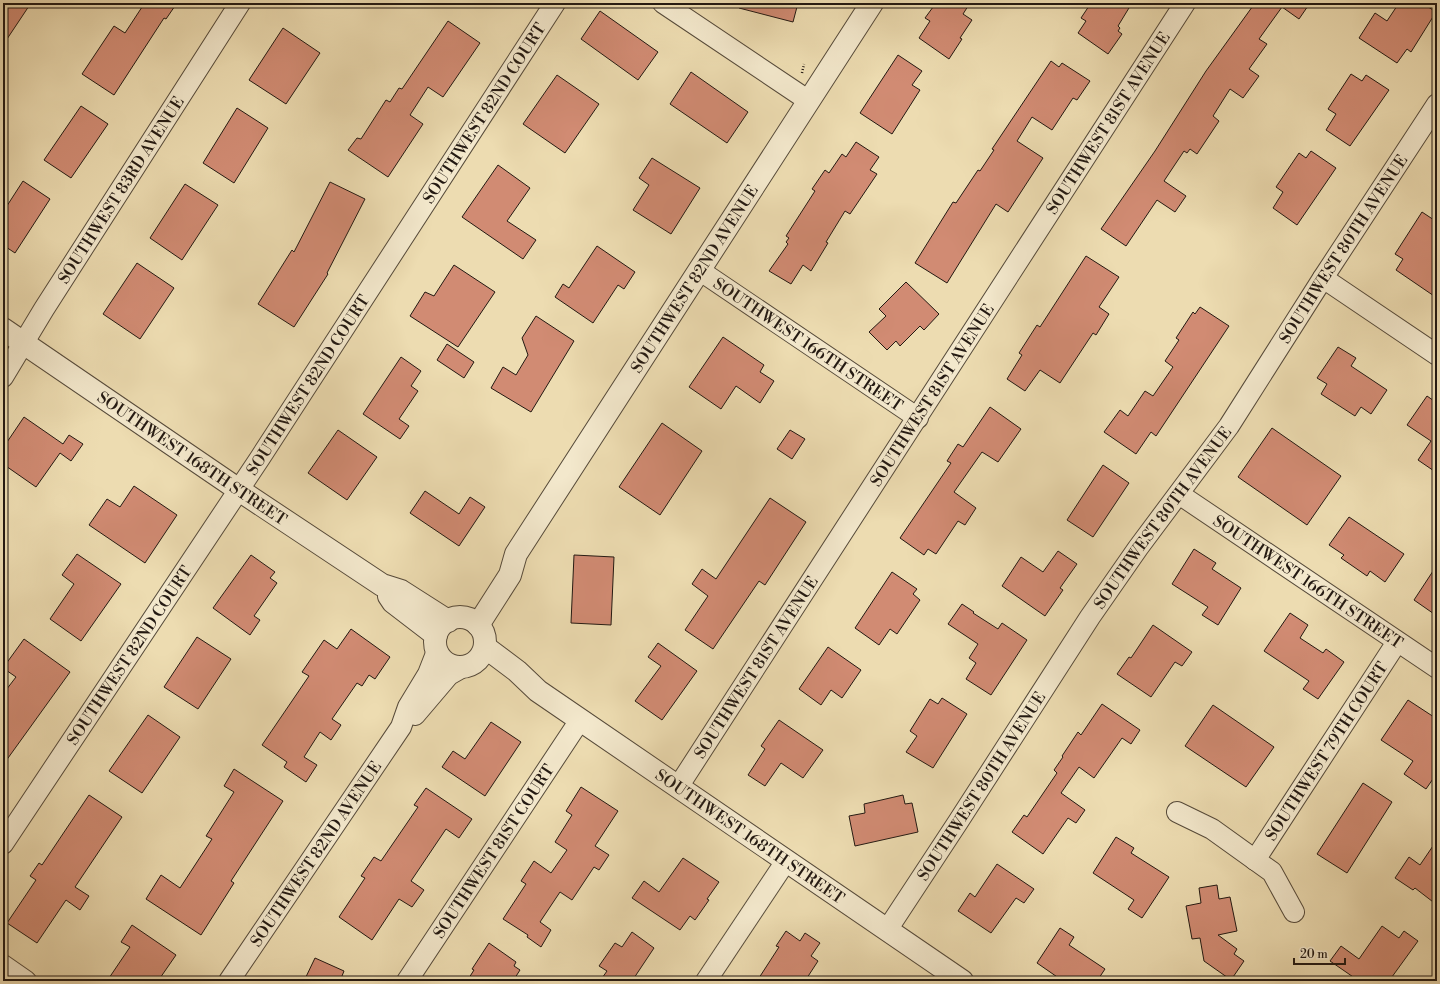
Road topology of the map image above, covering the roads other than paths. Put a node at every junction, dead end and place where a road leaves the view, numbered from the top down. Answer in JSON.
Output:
{"nodes":[{"id":1,"x":240,"y":3,"type":"edge"},
{"id":2,"x":555,"y":3,"type":"edge"},
{"id":3,"x":663,"y":3,"type":"edge"},
{"id":4,"x":872,"y":3,"type":"edge"},
{"id":5,"x":1185,"y":3,"type":"edge"},
{"id":6,"x":808,"y":102,"type":"junction"},
{"id":7,"x":1437,"y":104,"type":"edge"},
{"id":8,"x":699,"y":270,"type":"junction"},
{"id":9,"x":1323,"y":278,"type":"junction"},
{"id":10,"x":3,"y":329,"type":"edge"},
{"id":11,"x":24,"y":343,"type":"junction"},
{"id":12,"x":1437,"y":355,"type":"edge"},
{"id":13,"x":3,"y":377,"type":"edge"},
{"id":14,"x":918,"y":418,"type":"junction"},
{"id":15,"x":239,"y":490,"type":"junction"},
{"id":16,"x":1179,"y":494,"type":"junction"},
{"id":17,"x":453,"y":630,"type":"junction"},
{"id":18,"x":1397,"y":642,"type":"junction"},
{"id":19,"x":475,"y":658,"type":"junction"},
{"id":20,"x":1437,"y":668,"type":"edge"},
{"id":21,"x":580,"y":720,"type":"junction"},
{"id":22,"x":401,"y":727,"type":"junction"},
{"id":23,"x":678,"y":787,"type":"junction"},
{"id":24,"x":1176,"y":812,"type":"dead end"},
{"id":25,"x":3,"y":844,"type":"edge"},
{"id":26,"x":1255,"y":860,"type":"junction"},
{"id":27,"x":786,"y":861,"type":"junction"},
{"id":28,"x":1294,"y":912,"type":"dead end"},
{"id":29,"x":887,"y":930,"type":"junction"},
{"id":30,"x":3,"y":965,"type":"edge"},
{"id":31,"x":26,"y":981,"type":"edge"},
{"id":32,"x":229,"y":981,"type":"edge"},
{"id":33,"x":407,"y":981,"type":"edge"},
{"id":34,"x":706,"y":981,"type":"edge"},
{"id":35,"x":962,"y":981,"type":"edge"}],
"edges":[{"from":1,"to":11,"type":"street","name":"SOUTHWEST 83RD AVENUE"},
{"from":2,"to":15,"type":"street","name":"SOUTHWEST 82ND COURT"},
{"from":3,"to":6,"type":"street"},
{"from":4,"to":6,"type":"street","name":"SOUTHWEST 82ND AVENUE"},
{"from":5,"to":14,"type":"street","name":"SOUTHWEST 81ST AVENUE"},
{"from":6,"to":8,"type":"street","name":"SOUTHWEST 82ND AVENUE"},
{"from":7,"to":9,"type":"street","name":"SOUTHWEST 80TH AVENUE"},
{"from":8,"to":14,"type":"street","name":"SOUTHWEST 166TH STREET"},
{"from":8,"to":17,"type":"street","name":"SOUTHWEST 82ND AVENUE"},
{"from":9,"to":12,"type":"street"},
{"from":9,"to":16,"type":"street","name":"SOUTHWEST 80TH AVENUE"},
{"from":10,"to":11,"type":"street","name":"SOUTHWEST 168TH STREET"},
{"from":11,"to":13,"type":"street","name":"SOUTHWEST 83RD AVENUE"},
{"from":11,"to":15,"type":"street","name":"SOUTHWEST 168TH STREET"},
{"from":14,"to":23,"type":"street","name":"SOUTHWEST 81ST AVENUE"},
{"from":15,"to":17,"type":"street","name":"SOUTHWEST 168TH STREET"},
{"from":15,"to":25,"type":"street","name":"SOUTHWEST 82ND COURT"},
{"from":16,"to":18,"type":"street","name":"SOUTHWEST 166TH STREET"},
{"from":16,"to":29,"type":"street","name":"SOUTHWEST 80TH AVENUE"},
{"from":17,"to":19,"type":"street"},
{"from":17,"to":19,"type":"street","name":"SOUTHWEST 168TH STREET"},
{"from":17,"to":22,"type":"street","name":"SOUTHWEST 82ND AVENUE"},
{"from":18,"to":20,"type":"street","name":"SOUTHWEST 166TH STREET"},
{"from":18,"to":26,"type":"street","name":"SOUTHWEST 79TH COURT"},
{"from":19,"to":21,"type":"street","name":"SOUTHWEST 168TH STREET"},
{"from":19,"to":22,"type":"street","name":"SOUTHWEST 82ND AVENUE"},
{"from":21,"to":23,"type":"street","name":"SOUTHWEST 168TH STREET"},
{"from":21,"to":33,"type":"street","name":"SOUTHWEST 81ST COURT"},
{"from":22,"to":32,"type":"street","name":"SOUTHWEST 82ND AVENUE"},
{"from":23,"to":27,"type":"street","name":"SOUTHWEST 168TH STREET"},
{"from":24,"to":26,"type":"street"},
{"from":26,"to":28,"type":"street"},
{"from":27,"to":29,"type":"street","name":"SOUTHWEST 168TH STREET"},
{"from":27,"to":34,"type":"street"},
{"from":29,"to":35,"type":"street","name":"SOUTHWEST 168TH STREET"},
{"from":30,"to":31,"type":"street"}]}
